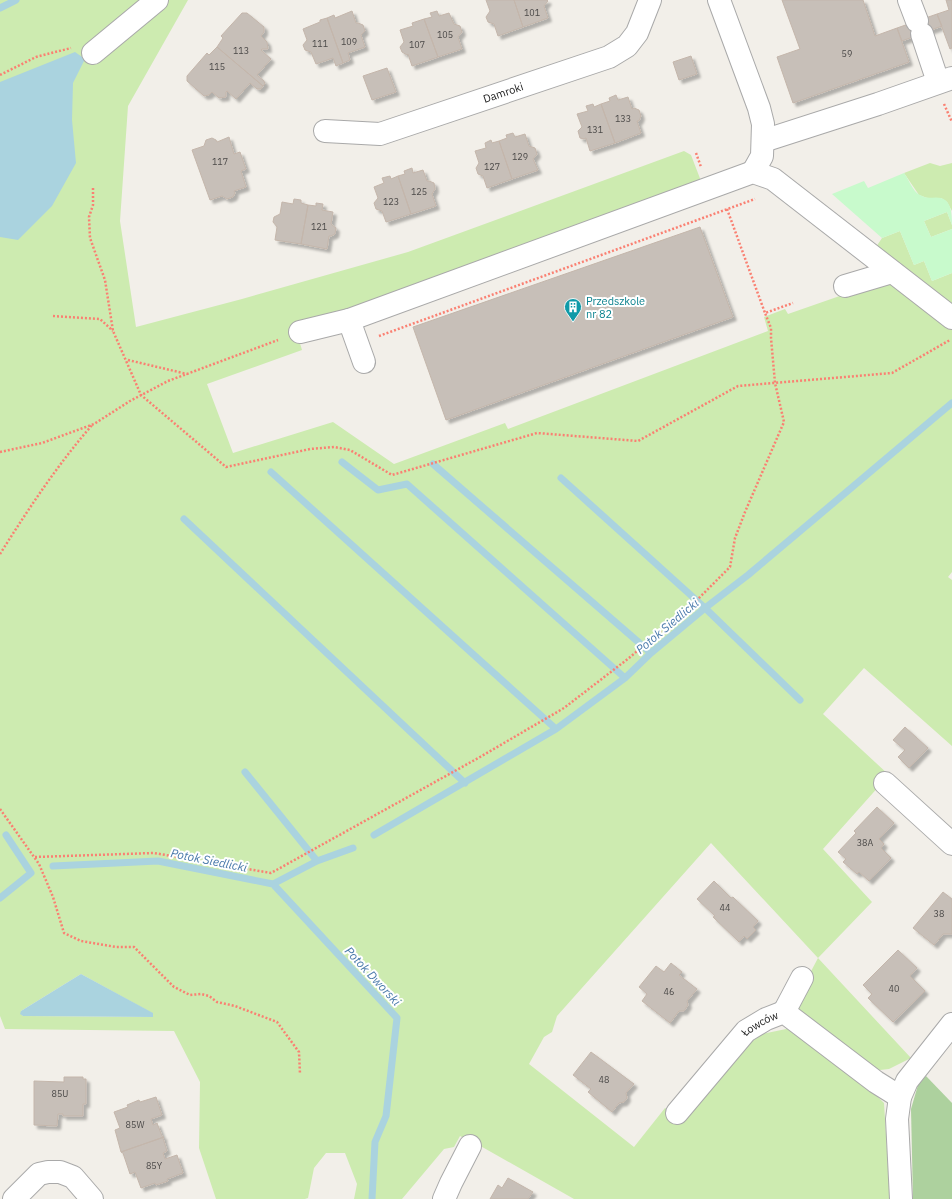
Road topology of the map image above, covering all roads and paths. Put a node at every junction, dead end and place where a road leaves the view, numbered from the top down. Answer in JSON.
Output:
{"nodes":[{"id":1,"x":157,"y":0,"type":"edge"},
{"id":2,"x":650,"y":0,"type":"edge"},
{"id":3,"x":719,"y":0,"type":"edge"},
{"id":4,"x":909,"y":0,"type":"edge"},
{"id":5,"x":93,"y":53,"type":"joint"},
{"id":6,"x":0,"y":75,"type":"edge"},
{"id":7,"x":944,"y":87,"type":"edge"},
{"id":8,"x":952,"y":122,"type":"edge"},
{"id":9,"x":325,"y":130,"type":"dead end"},
{"id":10,"x":763,"y":141,"type":"junction"},
{"id":11,"x":696,"y":153,"type":"dead end"},
{"id":12,"x":753,"y":172,"type":"junction"},
{"id":13,"x":703,"y":173,"type":"dead end"},
{"id":14,"x":93,"y":188,"type":"dead end"},
{"id":15,"x":755,"y":199,"type":"dead end"},
{"id":16,"x":727,"y":209,"type":"junction"},
{"id":17,"x":588,"y":260,"type":"junction"},
{"id":18,"x":590,"y":265,"type":"dead end"},
{"id":19,"x":892,"y":272,"type":"junction"},
{"id":20,"x":845,"y":286,"type":"dead end"},
{"id":21,"x":793,"y":303,"type":"dead end"},
{"id":22,"x":765,"y":313,"type":"junction"},
{"id":23,"x":53,"y":316,"type":"dead end"},
{"id":24,"x":952,"y":318,"type":"edge"},
{"id":25,"x":349,"y":320,"type":"junction"},
{"id":26,"x":114,"y":331,"type":"junction"},
{"id":27,"x":300,"y":332,"type":"joint"},
{"id":28,"x":952,"y":339,"type":"edge"},
{"id":29,"x":361,"y":353,"type":"joint"},
{"id":30,"x":127,"y":360,"type":"junction"},
{"id":31,"x":187,"y":374,"type":"junction"},
{"id":32,"x":775,"y":383,"type":"junction"},
{"id":33,"x":141,"y":395,"type":"junction"},
{"id":34,"x":94,"y":424,"type":"junction"},
{"id":35,"x":0,"y":452,"type":"edge"},
{"id":36,"x":0,"y":554,"type":"edge"},
{"id":37,"x":885,"y":783,"type":"dead end"},
{"id":38,"x":0,"y":809,"type":"edge"},
{"id":39,"x":952,"y":844,"type":"edge"},
{"id":40,"x":35,"y":857,"type":"junction"},
{"id":41,"x":802,"y":978,"type":"dead end"},
{"id":42,"x":784,"y":1012,"type":"junction"},
{"id":43,"x":952,"y":1024,"type":"edge"},
{"id":44,"x":300,"y":1074,"type":"dead end"},
{"id":45,"x":900,"y":1097,"type":"junction"},
{"id":46,"x":677,"y":1113,"type":"dead end"},
{"id":47,"x":470,"y":1146,"type":"dead end"},
{"id":48,"x":14,"y":1199,"type":"edge"},
{"id":49,"x":92,"y":1199,"type":"edge"},
{"id":50,"x":444,"y":1199,"type":"edge"},
{"id":51,"x":901,"y":1199,"type":"edge"}],
"edges":[{"from":1,"to":5,"type":"street"},
{"from":2,"to":9,"type":"street","name":"Damroki"},
{"from":3,"to":10,"type":"street"},
{"from":4,"to":7,"type":"street"},
{"from":5,"to":6,"type":"path"},
{"from":7,"to":8,"type":"path"},
{"from":7,"to":10,"type":"street"},
{"from":10,"to":12,"type":"street"},
{"from":11,"to":13,"type":"path"},
{"from":12,"to":19,"type":"street"},
{"from":12,"to":25,"type":"street"},
{"from":14,"to":26,"type":"path"},
{"from":15,"to":16,"type":"path"},
{"from":16,"to":17,"type":"path"},
{"from":16,"to":22,"type":"path"},
{"from":17,"to":18,"type":"path"},
{"from":17,"to":29,"type":"path"},
{"from":19,"to":20,"type":"street"},
{"from":19,"to":24,"type":"street"},
{"from":21,"to":22,"type":"path"},
{"from":22,"to":32,"type":"path"},
{"from":23,"to":26,"type":"path"},
{"from":25,"to":27,"type":"street"},
{"from":25,"to":29,"type":"street"},
{"from":26,"to":30,"type":"path"},
{"from":27,"to":31,"type":"path"},
{"from":28,"to":32,"type":"path"},
{"from":30,"to":31,"type":"path"},
{"from":30,"to":33,"type":"path"},
{"from":31,"to":33,"type":"path"},
{"from":32,"to":33,"type":"path"},
{"from":32,"to":40,"type":"path"},
{"from":33,"to":34,"type":"path"},
{"from":34,"to":35,"type":"path"},
{"from":34,"to":36,"type":"path"},
{"from":37,"to":39,"type":"street"},
{"from":38,"to":40,"type":"path"},
{"from":40,"to":44,"type":"path"},
{"from":41,"to":42,"type":"street"},
{"from":42,"to":45,"type":"street","name":"Łowców"},
{"from":42,"to":46,"type":"street","name":"Łowców"},
{"from":43,"to":45,"type":"street"},
{"from":45,"to":51,"type":"street"},
{"from":47,"to":50,"type":"street"},
{"from":48,"to":49,"type":"street"}]}
